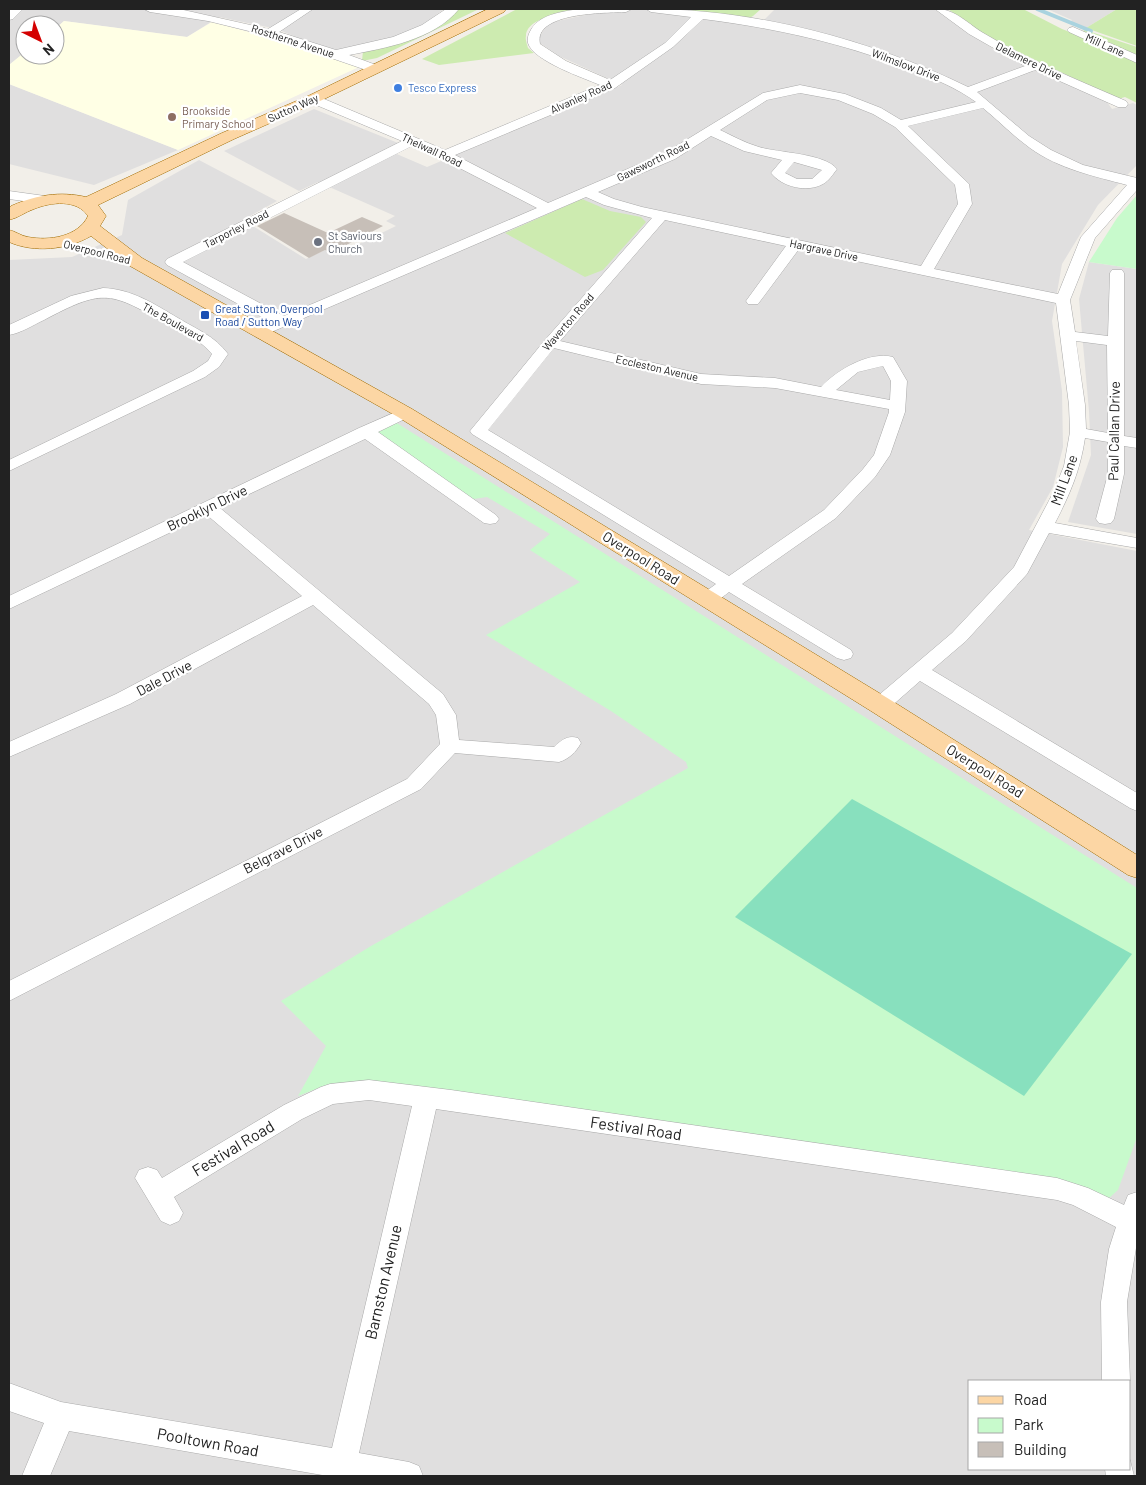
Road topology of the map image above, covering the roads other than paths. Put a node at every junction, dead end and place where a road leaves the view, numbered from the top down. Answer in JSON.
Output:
{"nodes":[{"id":1,"x":17,"y":9,"type":"edge"},
{"id":2,"x":156,"y":9,"type":"edge"},
{"id":3,"x":308,"y":9,"type":"edge"},
{"id":4,"x":452,"y":9,"type":"edge"},
{"id":5,"x":499,"y":9,"type":"edge"},
{"id":6,"x":626,"y":9,"type":"edge"},
{"id":7,"x":651,"y":9,"type":"edge"},
{"id":8,"x":941,"y":9,"type":"edge"},
{"id":9,"x":760,"y":13,"type":"dead end"},
{"id":10,"x":701,"y":14,"type":"junction"},
{"id":11,"x":9,"y":17,"type":"edge"},
{"id":12,"x":750,"y":22,"type":"junction"},
{"id":13,"x":1073,"y":30,"type":"dead end"},
{"id":14,"x":271,"y":32,"type":"junction"},
{"id":15,"x":335,"y":54,"type":"junction"},
{"id":16,"x":1137,"y":59,"type":"edge"},
{"id":17,"x":1036,"y":66,"type":"junction"},
{"id":18,"x":375,"y":69,"type":"junction"},
{"id":19,"x":611,"y":85,"type":"junction"},
{"id":20,"x":967,"y":91,"type":"junction"},
{"id":21,"x":313,"y":99,"type":"junction"},
{"id":22,"x":984,"y":104,"type":"junction"},
{"id":23,"x":1122,"y":104,"type":"dead end"},
{"id":24,"x":899,"y":124,"type":"junction"},
{"id":25,"x":711,"y":131,"type":"junction"},
{"id":26,"x":412,"y":141,"type":"junction"},
{"id":27,"x":444,"y":155,"type":"junction"},
{"id":28,"x":790,"y":158,"type":"dead end"},
{"id":29,"x":1136,"y":182,"type":"edge"},
{"id":30,"x":587,"y":192,"type":"junction"},
{"id":31,"x":9,"y":195,"type":"edge"},
{"id":32,"x":45,"y":200,"type":"junction"},
{"id":33,"x":86,"y":204,"type":"junction"},
{"id":34,"x":547,"y":208,"type":"junction"},
{"id":35,"x":9,"y":216,"type":"edge"},
{"id":36,"x":660,"y":216,"type":"junction"},
{"id":37,"x":91,"y":227,"type":"junction"},
{"id":38,"x":10,"y":237,"type":"edge"},
{"id":39,"x":58,"y":242,"type":"junction"},
{"id":40,"x":795,"y":244,"type":"junction"},
{"id":41,"x":136,"y":262,"type":"junction"},
{"id":42,"x":926,"y":272,"type":"junction"},
{"id":43,"x":1117,"y":273,"type":"dead end"},
{"id":44,"x":1063,"y":300,"type":"junction"},
{"id":45,"x":753,"y":301,"type":"dead end"},
{"id":46,"x":283,"y":322,"type":"junction"},
{"id":47,"x":9,"y":331,"type":"edge"},
{"id":48,"x":262,"y":331,"type":"junction"},
{"id":49,"x":1067,"y":335,"type":"junction"},
{"id":50,"x":1115,"y":342,"type":"junction"},
{"id":51,"x":550,"y":343,"type":"junction"},
{"id":52,"x":825,"y":392,"type":"junction"},
{"id":53,"x":898,"y":406,"type":"junction"},
{"id":54,"x":404,"y":413,"type":"junction"},
{"id":55,"x":365,"y":431,"type":"junction"},
{"id":56,"x":478,"y":431,"type":"joint"},
{"id":57,"x":1078,"y":432,"type":"junction"},
{"id":58,"x":1115,"y":439,"type":"junction"},
{"id":59,"x":1137,"y":443,"type":"edge"},
{"id":60,"x":9,"y":466,"type":"edge"},
{"id":61,"x":208,"y":507,"type":"junction"},
{"id":62,"x":490,"y":519,"type":"dead end"},
{"id":63,"x":1105,"y":519,"type":"dead end"},
{"id":64,"x":1044,"y":527,"type":"junction"},
{"id":65,"x":1137,"y":543,"type":"edge"},
{"id":66,"x":729,"y":584,"type":"junction"},
{"id":67,"x":314,"y":597,"type":"junction"},
{"id":68,"x":707,"y":599,"type":"junction"},
{"id":69,"x":9,"y":604,"type":"edge"},
{"id":70,"x":844,"y":654,"type":"dead end"},
{"id":71,"x":919,"y":671,"type":"junction"},
{"id":72,"x":880,"y":705,"type":"junction"},
{"id":73,"x":450,"y":746,"type":"junction"},
{"id":74,"x":9,"y":750,"type":"edge"},
{"id":75,"x":566,"y":755,"type":"dead end"},
{"id":76,"x":1137,"y":803,"type":"edge"},
{"id":77,"x":1137,"y":868,"type":"edge"},
{"id":78,"x":9,"y":992,"type":"edge"},
{"id":79,"x":426,"y":1099,"type":"junction"},
{"id":80,"x":159,"y":1195,"type":"dead end"},
{"id":81,"x":1135,"y":1216,"type":"edge"},
{"id":82,"x":1116,"y":1380,"type":"edge"},
{"id":83,"x":9,"y":1397,"type":"edge"},
{"id":84,"x":61,"y":1416,"type":"junction"},
{"id":85,"x":342,"y":1465,"type":"junction"},
{"id":86,"x":36,"y":1476,"type":"edge"},
{"id":87,"x":410,"y":1476,"type":"edge"}],
"edges":[{"from":1,"to":11,"type":"street"},
{"from":2,"to":14,"type":"street","name":"Rostherne Avenue"},
{"from":3,"to":14,"type":"street"},
{"from":4,"to":15,"type":"street"},
{"from":5,"to":18,"type":"main road","name":"Sutton Way"},
{"from":6,"to":19,"type":"street"},
{"from":7,"to":10,"type":"street","name":"Wilmslow Drive"},
{"from":8,"to":17,"type":"street","name":"Delamere Drive"},
{"from":9,"to":12,"type":"street"},
{"from":10,"to":12,"type":"street","name":"Wilmslow Drive"},
{"from":10,"to":19,"type":"street","name":"Alvanley Road"},
{"from":12,"to":20,"type":"street","name":"Wilmslow Drive"},
{"from":13,"to":16,"type":"street","name":"Mill Lane"},
{"from":14,"to":15,"type":"street","name":"Rostherne Avenue"},
{"from":15,"to":18,"type":"street","name":"Rostherne Avenue"},
{"from":17,"to":20,"type":"street"},
{"from":17,"to":23,"type":"street","name":"Delamere Drive"},
{"from":18,"to":21,"type":"main road","name":"Sutton Way"},
{"from":19,"to":27,"type":"street","name":"Alvanley Road"},
{"from":20,"to":22,"type":"street","name":"Wilmslow Drive"},
{"from":21,"to":26,"type":"street","name":"Thelwall Road"},
{"from":21,"to":33,"type":"main road","name":"Sutton Way"},
{"from":22,"to":24,"type":"street"},
{"from":22,"to":29,"type":"street","name":"Wilmslow Drive"},
{"from":24,"to":25,"type":"street","name":"Gawsworth Road"},
{"from":24,"to":42,"type":"street","name":"Gawsworth Road"},
{"from":25,"to":28,"type":"street"},
{"from":25,"to":30,"type":"street","name":"Gawsworth Road"},
{"from":26,"to":27,"type":"street","name":"Thelwall Road"},
{"from":26,"to":46,"type":"street","name":"Tarporley Road"},
{"from":27,"to":34,"type":"street","name":"Thelwall Road"},
{"from":29,"to":44,"type":"street","name":"Mill Lane"},
{"from":30,"to":34,"type":"street","name":"Gawsworth Road"},
{"from":30,"to":36,"type":"street","name":"Hargrave Drive"},
{"from":31,"to":32,"type":"street"},
{"from":32,"to":33,"type":"main road"},
{"from":32,"to":35,"type":"main road"},
{"from":33,"to":37,"type":"main road"},
{"from":34,"to":46,"type":"street","name":"Gawsworth Road"},
{"from":36,"to":40,"type":"street","name":"Hargrave Drive"},
{"from":36,"to":51,"type":"street","name":"Waverton Road"},
{"from":37,"to":39,"type":"main road"},
{"from":37,"to":41,"type":"main road","name":"Overpool Road"},
{"from":38,"to":39,"type":"main road"},
{"from":39,"to":41,"type":"main road","name":"Overpool Road"},
{"from":40,"to":42,"type":"street","name":"Hargrave Drive"},
{"from":40,"to":45,"type":"street"},
{"from":41,"to":48,"type":"main road","name":"Overpool Road"},
{"from":42,"to":44,"type":"street","name":"Hargrave Drive"},
{"from":43,"to":50,"type":"street","name":"Paul Callan Drive"},
{"from":44,"to":49,"type":"street","name":"Mill Lane"},
{"from":46,"to":48,"type":"street","name":"Gawsworth Road"},
{"from":47,"to":60,"type":"street","name":"The Boulevard"},
{"from":48,"to":54,"type":"main road","name":"Overpool Road"},
{"from":49,"to":50,"type":"street"},
{"from":49,"to":57,"type":"street","name":"Mill Lane"},
{"from":50,"to":58,"type":"street","name":"Paul Callan Drive"},
{"from":51,"to":52,"type":"street","name":"Eccleston Avenue"},
{"from":51,"to":56,"type":"street","name":"Waverton Road"},
{"from":52,"to":53,"type":"street","name":"Eccleston Avenue"},
{"from":52,"to":53,"type":"street"},
{"from":53,"to":66,"type":"street"},
{"from":54,"to":55,"type":"street","name":"Brooklyn Drive"},
{"from":54,"to":68,"type":"main road","name":"Overpool Road"},
{"from":55,"to":61,"type":"street","name":"Brooklyn Drive"},
{"from":55,"to":62,"type":"street"},
{"from":56,"to":66,"type":"street","name":"Overpool Road"},
{"from":57,"to":58,"type":"street"},
{"from":57,"to":64,"type":"street","name":"Mill Lane"},
{"from":58,"to":59,"type":"street"},
{"from":58,"to":63,"type":"street","name":"Paul Callan Drive"},
{"from":61,"to":67,"type":"street"},
{"from":61,"to":69,"type":"street","name":"Brooklyn Drive"},
{"from":64,"to":65,"type":"street"},
{"from":64,"to":71,"type":"street","name":"Mill Lane"},
{"from":66,"to":68,"type":"street"},
{"from":66,"to":70,"type":"street","name":"Overpool Road"},
{"from":67,"to":73,"type":"street"},
{"from":67,"to":74,"type":"street","name":"Dale Drive"},
{"from":68,"to":72,"type":"main road","name":"Overpool Road"},
{"from":71,"to":72,"type":"street","name":"Mill Lane"},
{"from":71,"to":76,"type":"street"},
{"from":72,"to":77,"type":"main road","name":"Overpool Road"},
{"from":73,"to":75,"type":"street"},
{"from":73,"to":78,"type":"street","name":"Belgrave Drive"},
{"from":79,"to":80,"type":"street","name":"Festival Road"},
{"from":79,"to":81,"type":"street","name":"Festival Road"},
{"from":79,"to":85,"type":"street","name":"Barnston Avenue"},
{"from":81,"to":82,"type":"street"},
{"from":83,"to":84,"type":"street","name":"Pooltown Road"},
{"from":84,"to":85,"type":"street","name":"Pooltown Road"},
{"from":84,"to":86,"type":"street"},
{"from":85,"to":87,"type":"street","name":"Pooltown Road"}]}
